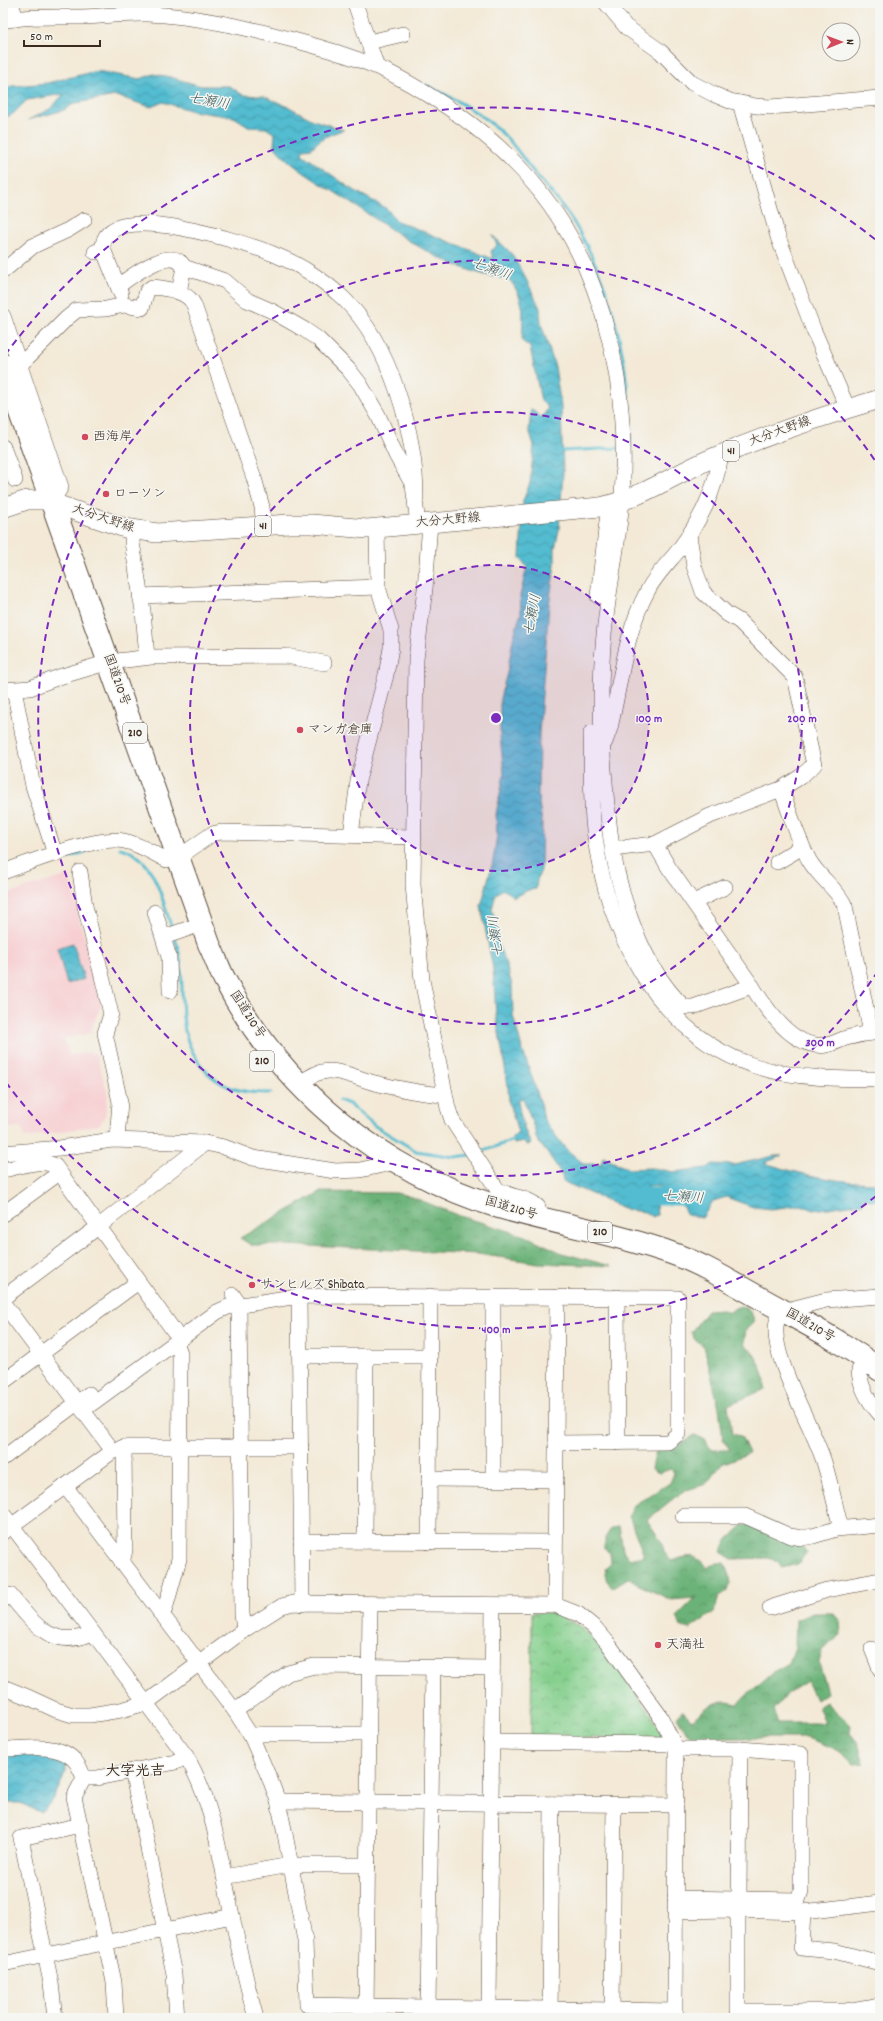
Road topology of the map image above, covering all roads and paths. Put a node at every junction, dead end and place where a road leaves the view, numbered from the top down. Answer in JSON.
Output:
{"nodes":[{"id":1,"x":11,"y":3,"type":"edge"},
{"id":2,"x":355,"y":3,"type":"edge"},
{"id":3,"x":606,"y":3,"type":"edge"},
{"id":4,"x":9,"y":20,"type":"edge"},
{"id":5,"x":403,"y":34,"type":"dead end"},
{"id":6,"x":369,"y":42,"type":"junction"},
{"id":7,"x":374,"y":65,"type":"junction"},
{"id":8,"x":880,"y":98,"type":"edge"},
{"id":9,"x":740,"y":103,"type":"junction"},
{"id":10,"x":84,"y":220,"type":"dead end"},
{"id":11,"x":184,"y":267,"type":"junction"},
{"id":12,"x":3,"y":271,"type":"edge"},
{"id":13,"x":118,"y":286,"type":"junction"},
{"id":14,"x":179,"y":292,"type":"junction"},
{"id":15,"x":124,"y":305,"type":"junction"},
{"id":16,"x":3,"y":316,"type":"edge"},
{"id":17,"x":10,"y":368,"type":"edge"},
{"id":18,"x":880,"y":399,"type":"edge"},
{"id":19,"x":3,"y":404,"type":"edge"},
{"id":20,"x":848,"y":409,"type":"junction"},
{"id":21,"x":3,"y":447,"type":"edge"},
{"id":22,"x":721,"y":455,"type":"junction"},
{"id":23,"x":15,"y":480,"type":"dead end"},
{"id":24,"x":416,"y":498,"type":"junction"},
{"id":25,"x":45,"y":500,"type":"junction"},
{"id":26,"x":616,"y":503,"type":"junction"},
{"id":27,"x":3,"y":508,"type":"edge"},
{"id":28,"x":424,"y":523,"type":"junction"},
{"id":29,"x":264,"y":526,"type":"junction"},
{"id":30,"x":377,"y":528,"type":"junction"},
{"id":31,"x":133,"y":530,"type":"junction"},
{"id":32,"x":689,"y":536,"type":"junction"},
{"id":33,"x":378,"y":587,"type":"junction"},
{"id":34,"x":140,"y":596,"type":"junction"},
{"id":35,"x":147,"y":657,"type":"junction"},
{"id":36,"x":103,"y":663,"type":"junction"},
{"id":37,"x":324,"y":663,"type":"dead end"},
{"id":38,"x":9,"y":690,"type":"edge"},
{"id":39,"x":602,"y":749,"type":"junction"},
{"id":40,"x":780,"y":789,"type":"junction"},
{"id":41,"x":351,"y":834,"type":"junction"},
{"id":42,"x":413,"y":837,"type":"junction"},
{"id":43,"x":801,"y":843,"type":"junction"},
{"id":44,"x":655,"y":844,"type":"junction"},
{"id":45,"x":612,"y":849,"type":"junction"},
{"id":46,"x":55,"y":854,"type":"junction"},
{"id":47,"x":173,"y":858,"type":"junction"},
{"id":48,"x":777,"y":862,"type":"dead end"},
{"id":49,"x":3,"y":872,"type":"edge"},
{"id":50,"x":80,"y":872,"type":"dead end"},
{"id":51,"x":725,"y":887,"type":"dead end"},
{"id":52,"x":698,"y":900,"type":"dead end"},
{"id":53,"x":156,"y":912,"type":"dead end"},
{"id":54,"x":176,"y":933,"type":"junction"},
{"id":55,"x":752,"y":986,"type":"junction"},
{"id":56,"x":170,"y":991,"type":"dead end"},
{"id":57,"x":876,"y":1032,"type":"edge"},
{"id":58,"x":880,"y":1079,"type":"edge"},
{"id":59,"x":300,"y":1084,"type":"junction"},
{"id":60,"x":445,"y":1094,"type":"junction"},
{"id":61,"x":117,"y":1140,"type":"junction"},
{"id":62,"x":205,"y":1143,"type":"junction"},
{"id":63,"x":3,"y":1153,"type":"edge"},
{"id":64,"x":387,"y":1165,"type":"junction"},
{"id":65,"x":3,"y":1170,"type":"edge"},
{"id":66,"x":59,"y":1173,"type":"junction"},
{"id":67,"x":3,"y":1214,"type":"edge"},
{"id":68,"x":538,"y":1216,"type":"junction"},
{"id":69,"x":98,"y":1227,"type":"junction"},
{"id":70,"x":138,"y":1282,"type":"junction"},
{"id":71,"x":299,"y":1296,"type":"junction"},
{"id":72,"x":430,"y":1296,"type":"junction"},
{"id":73,"x":880,"y":1296,"type":"edge"},
{"id":74,"x":493,"y":1297,"type":"junction"},
{"id":75,"x":557,"y":1297,"type":"junction"},
{"id":76,"x":3,"y":1298,"type":"edge"},
{"id":77,"x":617,"y":1298,"type":"junction"},
{"id":78,"x":236,"y":1300,"type":"junction"},
{"id":79,"x":3,"y":1304,"type":"edge"},
{"id":80,"x":210,"y":1307,"type":"dead end"},
{"id":81,"x":780,"y":1316,"type":"junction"},
{"id":82,"x":175,"y":1337,"type":"junction"},
{"id":83,"x":40,"y":1354,"type":"junction"},
{"id":84,"x":300,"y":1356,"type":"junction"},
{"id":85,"x":366,"y":1356,"type":"junction"},
{"id":86,"x":430,"y":1356,"type":"junction"},
{"id":87,"x":869,"y":1370,"type":"edge"},
{"id":88,"x":3,"y":1382,"type":"edge"},
{"id":89,"x":880,"y":1385,"type":"edge"},
{"id":90,"x":80,"y":1407,"type":"junction"},
{"id":91,"x":880,"y":1414,"type":"edge"},
{"id":92,"x":556,"y":1443,"type":"junction"},
{"id":93,"x":618,"y":1443,"type":"junction"},
{"id":94,"x":301,"y":1446,"type":"junction"},
{"id":95,"x":180,"y":1447,"type":"junction"},
{"id":96,"x":241,"y":1447,"type":"junction"},
{"id":97,"x":119,"y":1449,"type":"junction"},
{"id":98,"x":3,"y":1458,"type":"edge"},
{"id":99,"x":493,"y":1479,"type":"junction"},
{"id":100,"x":429,"y":1480,"type":"junction"},
{"id":101,"x":556,"y":1480,"type":"junction"},
{"id":102,"x":65,"y":1486,"type":"junction"},
{"id":103,"x":3,"y":1514,"type":"edge"},
{"id":104,"x":682,"y":1516,"type":"dead end"},
{"id":105,"x":880,"y":1525,"type":"edge"},
{"id":106,"x":840,"y":1528,"type":"junction"},
{"id":107,"x":8,"y":1529,"type":"edge"},
{"id":108,"x":301,"y":1541,"type":"junction"},
{"id":109,"x":365,"y":1541,"type":"junction"},
{"id":110,"x":429,"y":1542,"type":"junction"},
{"id":111,"x":556,"y":1542,"type":"junction"},
{"id":112,"x":122,"y":1562,"type":"junction"},
{"id":113,"x":880,"y":1580,"type":"edge"},
{"id":114,"x":3,"y":1600,"type":"edge"},
{"id":115,"x":302,"y":1604,"type":"junction"},
{"id":116,"x":370,"y":1604,"type":"junction"},
{"id":117,"x":492,"y":1605,"type":"junction"},
{"id":118,"x":555,"y":1605,"type":"junction"},
{"id":119,"x":770,"y":1608,"type":"dead end"},
{"id":120,"x":160,"y":1613,"type":"junction"},
{"id":121,"x":244,"y":1630,"type":"junction"},
{"id":122,"x":93,"y":1633,"type":"junction"},
{"id":123,"x":872,"y":1650,"type":"dead end"},
{"id":124,"x":199,"y":1665,"type":"junction"},
{"id":125,"x":370,"y":1667,"type":"junction"},
{"id":126,"x":433,"y":1668,"type":"junction"},
{"id":127,"x":492,"y":1668,"type":"junction"},
{"id":128,"x":880,"y":1669,"type":"edge"},
{"id":129,"x":3,"y":1688,"type":"edge"},
{"id":130,"x":146,"y":1703,"type":"junction"},
{"id":131,"x":235,"y":1711,"type":"junction"},
{"id":132,"x":369,"y":1734,"type":"junction"},
{"id":133,"x":251,"y":1736,"type":"junction"},
{"id":134,"x":492,"y":1742,"type":"junction"},
{"id":135,"x":675,"y":1746,"type":"junction"},
{"id":136,"x":3,"y":1749,"type":"edge"},
{"id":137,"x":740,"y":1749,"type":"junction"},
{"id":138,"x":186,"y":1756,"type":"junction"},
{"id":139,"x":132,"y":1771,"type":"junction"},
{"id":140,"x":84,"y":1778,"type":"junction"},
{"id":141,"x":278,"y":1801,"type":"junction"},
{"id":142,"x":368,"y":1802,"type":"junction"},
{"id":143,"x":431,"y":1803,"type":"junction"},
{"id":144,"x":491,"y":1803,"type":"junction"},
{"id":145,"x":552,"y":1804,"type":"junction"},
{"id":146,"x":614,"y":1805,"type":"junction"},
{"id":147,"x":676,"y":1805,"type":"junction"},
{"id":148,"x":81,"y":1825,"type":"junction"},
{"id":149,"x":290,"y":1865,"type":"junction"},
{"id":150,"x":368,"y":1865,"type":"junction"},
{"id":151,"x":224,"y":1877,"type":"junction"},
{"id":152,"x":880,"y":1903,"type":"edge"},
{"id":153,"x":675,"y":1904,"type":"junction"},
{"id":154,"x":736,"y":1905,"type":"junction"},
{"id":155,"x":803,"y":1912,"type":"junction"},
{"id":156,"x":232,"y":1916,"type":"junction"},
{"id":157,"x":165,"y":1929,"type":"junction"},
{"id":158,"x":106,"y":1942,"type":"junction"},
{"id":159,"x":44,"y":1955,"type":"junction"},
{"id":160,"x":880,"y":1963,"type":"edge"},
{"id":161,"x":3,"y":1964,"type":"edge"},
{"id":162,"x":880,"y":2005,"type":"edge"},
{"id":163,"x":428,"y":2007,"type":"junction"},
{"id":164,"x":489,"y":2008,"type":"junction"},
{"id":165,"x":612,"y":2010,"type":"junction"},
{"id":166,"x":366,"y":2012,"type":"edge"},
{"id":167,"x":550,"y":2014,"type":"edge"},
{"id":168,"x":676,"y":2015,"type":"edge"},
{"id":169,"x":55,"y":2018,"type":"edge"},
{"id":170,"x":116,"y":2018,"type":"edge"},
{"id":171,"x":177,"y":2018,"type":"edge"},
{"id":172,"x":256,"y":2018,"type":"edge"}],
"edges":[{"from":1,"to":4,"type":"street"},
{"from":2,"to":6,"type":"street"},
{"from":3,"to":9,"type":"street"},
{"from":4,"to":7,"type":"street"},
{"from":5,"to":6,"type":"street"},
{"from":6,"to":7,"type":"street"},
{"from":7,"to":26,"type":"street"},
{"from":8,"to":9,"type":"street"},
{"from":9,"to":20,"type":"street"},
{"from":10,"to":12,"type":"street"},
{"from":11,"to":13,"type":"street"},
{"from":11,"to":14,"type":"street"},
{"from":11,"to":24,"type":"street"},
{"from":13,"to":15,"type":"street"},
{"from":13,"to":24,"type":"street"},
{"from":14,"to":15,"type":"street"},
{"from":14,"to":29,"type":"street"},
{"from":15,"to":17,"type":"street"},
{"from":16,"to":17,"type":"street"},
{"from":17,"to":25,"type":"highway","name":"国道210号","number":"210"},
{"from":18,"to":20,"type":"main road","name":"大分大野線","number":"41"},
{"from":19,"to":25,"type":"highway","name":"国道210号","number":"210"},
{"from":20,"to":22,"type":"main road","name":"大分大野線","number":"41"},
{"from":21,"to":23,"type":"street"},
{"from":22,"to":26,"type":"main road","name":"大分大野線","number":"41"},
{"from":22,"to":32,"type":"street"},
{"from":24,"to":28,"type":"street"},
{"from":25,"to":27,"type":"main road"},
{"from":25,"to":31,"type":"main road","name":"大分大野線","number":"41"},
{"from":25,"to":36,"type":"highway","name":"国道210号","number":"210"},
{"from":26,"to":28,"type":"main road","name":"大分大野線","number":"41"},
{"from":26,"to":39,"type":"street"},
{"from":26,"to":58,"type":"street"},
{"from":28,"to":30,"type":"main road","name":"大分大野線","number":"41"},
{"from":28,"to":42,"type":"street"},
{"from":29,"to":30,"type":"main road","name":"大分大野線","number":"41"},
{"from":29,"to":31,"type":"main road","name":"大分大野線","number":"41"},
{"from":30,"to":33,"type":"street"},
{"from":31,"to":34,"type":"street"},
{"from":32,"to":39,"type":"street"},
{"from":32,"to":40,"type":"street"},
{"from":33,"to":34,"type":"street"},
{"from":33,"to":41,"type":"street"},
{"from":34,"to":35,"type":"street"},
{"from":35,"to":36,"type":"street"},
{"from":35,"to":37,"type":"street"},
{"from":36,"to":38,"type":"street"},
{"from":36,"to":47,"type":"highway","name":"国道210号","number":"210"},
{"from":38,"to":46,"type":"street"},
{"from":39,"to":45,"type":"street"},
{"from":40,"to":43,"type":"street"},
{"from":40,"to":44,"type":"street"},
{"from":41,"to":42,"type":"street"},
{"from":41,"to":47,"type":"street"},
{"from":42,"to":60,"type":"street"},
{"from":43,"to":48,"type":"street"},
{"from":43,"to":57,"type":"street"},
{"from":44,"to":45,"type":"street"},
{"from":44,"to":55,"type":"street"},
{"from":45,"to":55,"type":"street"},
{"from":46,"to":47,"type":"street"},
{"from":46,"to":49,"type":"street"},
{"from":47,"to":54,"type":"highway","name":"国道210号","number":"210"},
{"from":47,"to":59,"type":"highway","name":"国道210号","number":"210"},
{"from":50,"to":61,"type":"street"},
{"from":51,"to":52,"type":"street"},
{"from":53,"to":54,"type":"street"},
{"from":54,"to":56,"type":"street"},
{"from":54,"to":64,"type":"highway","name":"国道210号","number":"210"},
{"from":55,"to":57,"type":"street"},
{"from":59,"to":60,"type":"street"},
{"from":59,"to":64,"type":"highway","name":"国道210号","number":"210"},
{"from":60,"to":68,"type":"street"},
{"from":61,"to":62,"type":"street"},
{"from":61,"to":63,"type":"street"},
{"from":62,"to":64,"type":"street"},
{"from":62,"to":69,"type":"street"},
{"from":64,"to":68,"type":"highway","name":"国道210号","number":"210"},
{"from":64,"to":81,"type":"highway","name":"国道210号","number":"210"},
{"from":65,"to":66,"type":"street"},
{"from":66,"to":67,"type":"street"},
{"from":66,"to":69,"type":"street"},
{"from":68,"to":81,"type":"highway","name":"国道210号","number":"210"},
{"from":69,"to":70,"type":"street"},
{"from":69,"to":76,"type":"street"},
{"from":70,"to":82,"type":"street"},
{"from":70,"to":83,"type":"street"},
{"from":71,"to":72,"type":"street"},
{"from":71,"to":78,"type":"street"},
{"from":71,"to":84,"type":"street"},
{"from":72,"to":74,"type":"street"},
{"from":72,"to":86,"type":"street"},
{"from":73,"to":81,"type":"street"},
{"from":74,"to":75,"type":"street"},
{"from":74,"to":99,"type":"street"},
{"from":75,"to":77,"type":"street"},
{"from":75,"to":92,"type":"street"},
{"from":77,"to":93,"type":"street"},
{"from":77,"to":93,"type":"street"},
{"from":78,"to":82,"type":"street"},
{"from":78,"to":96,"type":"street"},
{"from":79,"to":83,"type":"street"},
{"from":80,"to":82,"type":"street"},
{"from":81,"to":87,"type":"highway","name":"国道210号","number":"210"},
{"from":81,"to":106,"type":"street"},
{"from":82,"to":90,"type":"street"},
{"from":82,"to":95,"type":"street"},
{"from":83,"to":88,"type":"street"},
{"from":83,"to":90,"type":"street"},
{"from":84,"to":85,"type":"street"},
{"from":84,"to":94,"type":"street"},
{"from":85,"to":86,"type":"street"},
{"from":85,"to":109,"type":"street"},
{"from":86,"to":100,"type":"street"},
{"from":87,"to":89,"type":"highway","name":"国道210号","number":"210"},
{"from":87,"to":91,"type":"street"},
{"from":90,"to":97,"type":"street"},
{"from":90,"to":98,"type":"street"},
{"from":92,"to":93,"type":"street"},
{"from":92,"to":101,"type":"street"},
{"from":94,"to":96,"type":"street"},
{"from":94,"to":108,"type":"street"},
{"from":95,"to":96,"type":"street"},
{"from":95,"to":97,"type":"street"},
{"from":95,"to":120,"type":"street"},
{"from":96,"to":121,"type":"street"},
{"from":97,"to":102,"type":"street"},
{"from":97,"to":112,"type":"street"},
{"from":99,"to":100,"type":"street"},
{"from":99,"to":101,"type":"street"},
{"from":100,"to":110,"type":"street"},
{"from":101,"to":111,"type":"street"},
{"from":102,"to":107,"type":"street"},
{"from":102,"to":112,"type":"street"},
{"from":103,"to":107,"type":"street"},
{"from":104,"to":106,"type":"street"},
{"from":105,"to":106,"type":"street"},
{"from":107,"to":122,"type":"street"},
{"from":108,"to":109,"type":"street"},
{"from":108,"to":115,"type":"street"},
{"from":109,"to":110,"type":"street"},
{"from":110,"to":111,"type":"street"},
{"from":111,"to":118,"type":"street"},
{"from":112,"to":120,"type":"street"},
{"from":113,"to":119,"type":"street"},
{"from":114,"to":122,"type":"street"},
{"from":115,"to":116,"type":"street"},
{"from":115,"to":121,"type":"street"},
{"from":116,"to":117,"type":"street"},
{"from":116,"to":125,"type":"street"},
{"from":117,"to":118,"type":"street"},
{"from":117,"to":127,"type":"street"},
{"from":118,"to":135,"type":"street"},
{"from":120,"to":124,"type":"street"},
{"from":121,"to":124,"type":"street"},
{"from":122,"to":130,"type":"street"},
{"from":123,"to":128,"type":"street"},
{"from":124,"to":130,"type":"street"},
{"from":124,"to":131,"type":"street"},
{"from":125,"to":126,"type":"street"},
{"from":125,"to":131,"type":"street"},
{"from":125,"to":132,"type":"street"},
{"from":126,"to":127,"type":"street"},
{"from":126,"to":143,"type":"street"},
{"from":127,"to":134,"type":"street"},
{"from":129,"to":130,"type":"street"},
{"from":130,"to":138,"type":"street"},
{"from":131,"to":133,"type":"street"},
{"from":132,"to":133,"type":"street"},
{"from":132,"to":142,"type":"street"},
{"from":133,"to":141,"type":"street"},
{"from":134,"to":135,"type":"street"},
{"from":134,"to":144,"type":"street"},
{"from":135,"to":137,"type":"street"},
{"from":135,"to":147,"type":"street"},
{"from":136,"to":140,"type":"street"},
{"from":137,"to":154,"type":"street"},
{"from":137,"to":154,"type":"street"},
{"from":138,"to":139,"type":"street"},
{"from":138,"to":151,"type":"street"},
{"from":139,"to":140,"type":"street"},
{"from":139,"to":157,"type":"street"},
{"from":140,"to":148,"type":"street"},
{"from":141,"to":142,"type":"street"},
{"from":141,"to":149,"type":"street"},
{"from":142,"to":143,"type":"street"},
{"from":142,"to":150,"type":"street"},
{"from":143,"to":144,"type":"street"},
{"from":143,"to":163,"type":"street"},
{"from":144,"to":145,"type":"street"},
{"from":144,"to":164,"type":"street"},
{"from":145,"to":146,"type":"street"},
{"from":145,"to":167,"type":"street"},
{"from":146,"to":147,"type":"street"},
{"from":146,"to":165,"type":"street"},
{"from":147,"to":153,"type":"street"},
{"from":148,"to":158,"type":"street"},
{"from":148,"to":159,"type":"street"},
{"from":149,"to":150,"type":"street"},
{"from":149,"to":151,"type":"street"},
{"from":149,"to":166,"type":"street"},
{"from":150,"to":166,"type":"street"},
{"from":151,"to":156,"type":"street"},
{"from":152,"to":155,"type":"street"},
{"from":153,"to":154,"type":"street"},
{"from":153,"to":168,"type":"street"},
{"from":154,"to":155,"type":"street"},
{"from":154,"to":162,"type":"street"},
{"from":155,"to":160,"type":"street"},
{"from":156,"to":157,"type":"street"},
{"from":156,"to":172,"type":"street"},
{"from":157,"to":158,"type":"street"},
{"from":157,"to":171,"type":"street"},
{"from":158,"to":159,"type":"street"},
{"from":158,"to":170,"type":"street"},
{"from":159,"to":161,"type":"street"},
{"from":159,"to":169,"type":"street"},
{"from":163,"to":164,"type":"street"},
{"from":163,"to":166,"type":"street"},
{"from":164,"to":167,"type":"street"},
{"from":165,"to":167,"type":"street"},
{"from":165,"to":168,"type":"street"}]}
